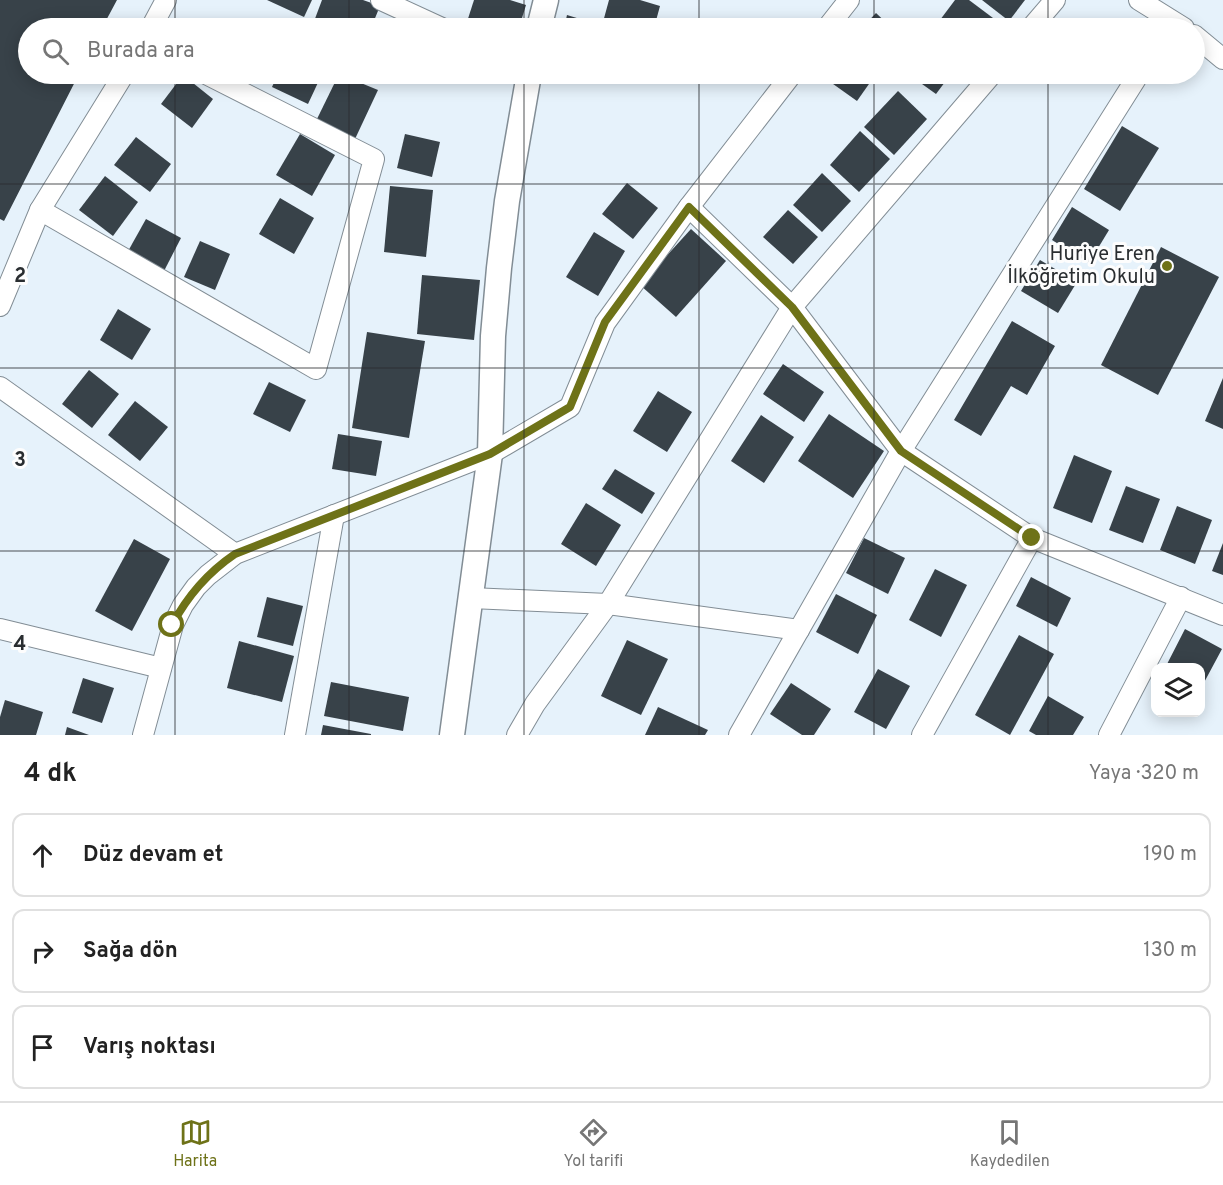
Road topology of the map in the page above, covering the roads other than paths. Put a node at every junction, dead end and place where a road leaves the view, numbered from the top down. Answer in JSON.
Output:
{"nodes":[{"id":1,"x":166,"y":0,"type":"edge"},
{"id":2,"x":381,"y":0,"type":"edge"},
{"id":3,"x":546,"y":0,"type":"edge"},
{"id":4,"x":849,"y":0,"type":"edge"},
{"id":5,"x":1055,"y":0,"type":"edge"},
{"id":6,"x":1140,"y":0,"type":"edge"},
{"id":7,"x":156,"y":18,"type":"edge"},
{"id":8,"x":420,"y":18,"type":"edge"},
{"id":9,"x":542,"y":18,"type":"edge"},
{"id":10,"x":835,"y":18,"type":"edge"},
{"id":11,"x":1039,"y":18,"type":"edge"},
{"id":12,"x":1164,"y":18,"type":"edge"},
{"id":13,"x":1205,"y":44,"type":"edge"},
{"id":14,"x":1223,"y":59,"type":"edge"},
{"id":15,"x":118,"y":84,"type":"edge"},
{"id":16,"x":226,"y":84,"type":"edge"},
{"id":17,"x":527,"y":84,"type":"edge"},
{"id":18,"x":784,"y":84,"type":"edge"},
{"id":19,"x":983,"y":84,"type":"edge"},
{"id":20,"x":1133,"y":84,"type":"edge"},
{"id":21,"x":689,"y":207,"type":"junction"},
{"id":22,"x":40,"y":210,"type":"junction"},
{"id":23,"x":0,"y":306,"type":"edge"},
{"id":24,"x":792,"y":307,"type":"junction"},
{"id":25,"x":0,"y":387,"type":"edge"},
{"id":26,"x":901,"y":451,"type":"junction"},
{"id":27,"x":490,"y":454,"type":"junction"},
{"id":28,"x":334,"y":515,"type":"junction"},
{"id":29,"x":1032,"y":538,"type":"junction"},
{"id":30,"x":235,"y":554,"type":"junction"},
{"id":31,"x":1181,"y":597,"type":"junction"},
{"id":32,"x":471,"y":598,"type":"junction"},
{"id":33,"x":608,"y":604,"type":"junction"},
{"id":34,"x":1223,"y":615,"type":"edge"},
{"id":35,"x":0,"y":629,"type":"edge"},
{"id":36,"x":799,"y":630,"type":"junction"},
{"id":37,"x":161,"y":669,"type":"junction"},
{"id":38,"x":143,"y":735,"type":"edge"},
{"id":39,"x":295,"y":735,"type":"edge"},
{"id":40,"x":452,"y":735,"type":"edge"},
{"id":41,"x":517,"y":735,"type":"edge"},
{"id":42,"x":739,"y":735,"type":"edge"},
{"id":43,"x":922,"y":735,"type":"edge"},
{"id":44,"x":1109,"y":735,"type":"edge"}],
"edges":[{"from":1,"to":7,"type":"street"},
{"from":2,"to":8,"type":"street"},
{"from":3,"to":9,"type":"street"},
{"from":4,"to":10,"type":"street"},
{"from":5,"to":11,"type":"street"},
{"from":6,"to":12,"type":"street"},
{"from":13,"to":14,"type":"street"},
{"from":15,"to":22,"type":"street"},
{"from":16,"to":22,"type":"street"},
{"from":17,"to":27,"type":"street"},
{"from":18,"to":21,"type":"street"},
{"from":19,"to":24,"type":"street"},
{"from":20,"to":26,"type":"street"},
{"from":21,"to":24,"type":"street"},
{"from":21,"to":27,"type":"street"},
{"from":22,"to":23,"type":"street"},
{"from":24,"to":26,"type":"street"},
{"from":24,"to":33,"type":"street"},
{"from":25,"to":30,"type":"street"},
{"from":26,"to":29,"type":"street"},
{"from":26,"to":36,"type":"street"},
{"from":27,"to":28,"type":"street"},
{"from":27,"to":32,"type":"street"},
{"from":28,"to":30,"type":"street"},
{"from":28,"to":39,"type":"street"},
{"from":29,"to":31,"type":"street"},
{"from":29,"to":43,"type":"street"},
{"from":30,"to":37,"type":"street"},
{"from":31,"to":34,"type":"street"},
{"from":31,"to":44,"type":"street"},
{"from":32,"to":33,"type":"street"},
{"from":32,"to":40,"type":"street"},
{"from":33,"to":36,"type":"street"},
{"from":33,"to":41,"type":"street"},
{"from":35,"to":37,"type":"street"},
{"from":36,"to":42,"type":"street"},
{"from":37,"to":38,"type":"street"}]}
